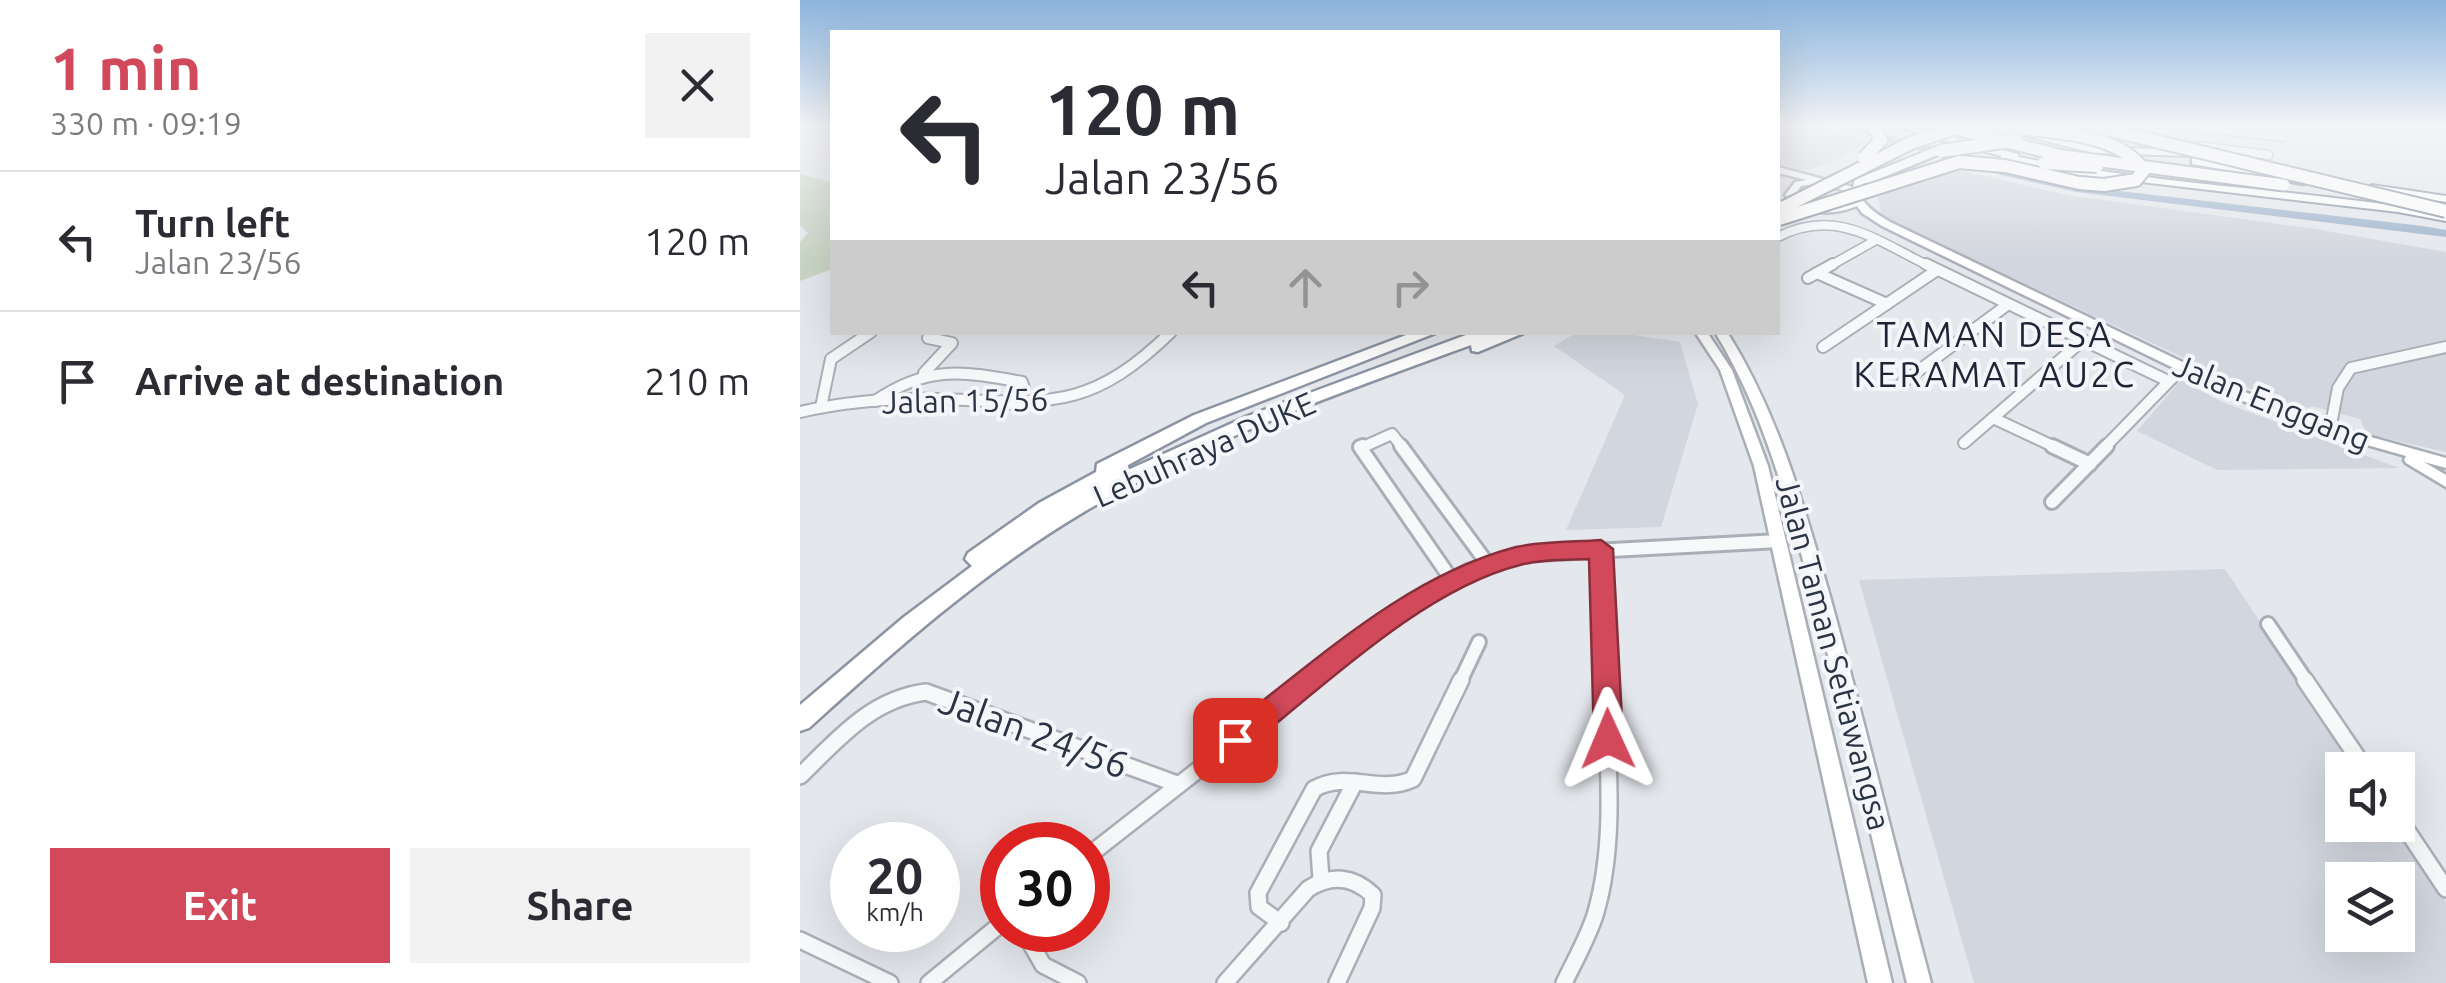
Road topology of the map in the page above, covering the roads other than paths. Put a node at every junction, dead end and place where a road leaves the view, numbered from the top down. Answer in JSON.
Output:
{"nodes":[{"id":1,"x":1780,"y":171,"type":"edge"},
{"id":2,"x":1838,"y":171,"type":"edge"},
{"id":3,"x":1857,"y":171,"type":"edge"},
{"id":4,"x":1868,"y":171,"type":"edge"},
{"id":5,"x":1879,"y":171,"type":"edge"},
{"id":6,"x":1889,"y":171,"type":"edge"},
{"id":7,"x":1908,"y":171,"type":"edge"},
{"id":8,"x":1931,"y":171,"type":"edge"},
{"id":9,"x":2030,"y":171,"type":"edge"},
{"id":10,"x":2074,"y":171,"type":"edge"},
{"id":11,"x":2139,"y":171,"type":"edge"},
{"id":12,"x":2143,"y":171,"type":"edge"},
{"id":13,"x":2167,"y":171,"type":"edge"},
{"id":14,"x":2256,"y":171,"type":"edge"},
{"id":15,"x":2302,"y":171,"type":"edge"},
{"id":16,"x":2304,"y":171,"type":"edge"},
{"id":17,"x":1780,"y":173,"type":"edge"},
{"id":18,"x":1824,"y":180,"type":"junction"},
{"id":19,"x":2286,"y":188,"type":"junction"},
{"id":20,"x":1790,"y":190,"type":"junction"},
{"id":21,"x":2380,"y":190,"type":"junction"},
{"id":22,"x":1860,"y":193,"type":"junction"},
{"id":23,"x":1780,"y":200,"type":"edge"},
{"id":24,"x":2446,"y":200,"type":"edge"},
{"id":25,"x":1780,"y":209,"type":"edge"},
{"id":26,"x":2399,"y":209,"type":"junction"},
{"id":27,"x":1831,"y":210,"type":"junction"},
{"id":28,"x":2446,"y":212,"type":"edge"},
{"id":29,"x":1780,"y":218,"type":"edge"},
{"id":30,"x":1780,"y":218,"type":"edge"},
{"id":31,"x":1886,"y":224,"type":"junction"},
{"id":32,"x":1780,"y":236,"type":"edge"},
{"id":33,"x":1876,"y":240,"type":"junction"},
{"id":34,"x":1937,"y":270,"type":"junction"},
{"id":35,"x":1888,"y":304,"type":"junction"},
{"id":36,"x":2006,"y":305,"type":"junction"},
{"id":37,"x":867,"y":335,"type":"edge"},
{"id":38,"x":1168,"y":335,"type":"edge"},
{"id":39,"x":1422,"y":335,"type":"edge"},
{"id":40,"x":1456,"y":335,"type":"edge"},
{"id":41,"x":1483,"y":335,"type":"edge"},
{"id":42,"x":1510,"y":335,"type":"edge"},
{"id":43,"x":1703,"y":335,"type":"edge"},
{"id":44,"x":1724,"y":335,"type":"edge"},
{"id":45,"x":928,"y":338,"type":"dead end"},
{"id":46,"x":2082,"y":342,"type":"junction"},
{"id":47,"x":1823,"y":347,"type":"dead end"},
{"id":48,"x":2446,"y":347,"type":"edge"},
{"id":49,"x":2182,"y":368,"type":"junction"},
{"id":50,"x":924,"y":373,"type":"junction"},
{"id":51,"x":2166,"y":380,"type":"junction"},
{"id":52,"x":1902,"y":382,"type":"dead end"},
{"id":53,"x":875,"y":401,"type":"junction"},
{"id":54,"x":1009,"y":404,"type":"junction"},
{"id":55,"x":821,"y":408,"type":"junction"},
{"id":56,"x":800,"y":412,"type":"edge"},
{"id":57,"x":1993,"y":418,"type":"junction"},
{"id":58,"x":2330,"y":430,"type":"junction"},
{"id":59,"x":1964,"y":443,"type":"dead end"},
{"id":60,"x":2392,"y":450,"type":"junction"},
{"id":61,"x":2090,"y":464,"type":"junction"},
{"id":62,"x":2445,"y":464,"type":"edge"},
{"id":63,"x":2446,"y":482,"type":"edge"},
{"id":64,"x":1083,"y":486,"type":"junction"},
{"id":65,"x":2052,"y":502,"type":"dead end"},
{"id":66,"x":1779,"y":541,"type":"junction"},
{"id":67,"x":1601,"y":549,"type":"junction"},
{"id":68,"x":1487,"y":564,"type":"junction"},
{"id":69,"x":1451,"y":579,"type":"junction"},
{"id":70,"x":2268,"y":624,"type":"dead end"},
{"id":71,"x":1479,"y":642,"type":"dead end"},
{"id":72,"x":884,"y":646,"type":"junction"},
{"id":73,"x":800,"y":702,"type":"edge"},
{"id":74,"x":800,"y":720,"type":"edge"},
{"id":75,"x":2354,"y":752,"type":"edge"},
{"id":76,"x":800,"y":776,"type":"edge"},
{"id":77,"x":1354,"y":782,"type":"junction"},
{"id":78,"x":1177,"y":784,"type":"junction"},
{"id":79,"x":1110,"y":838,"type":"edge"},
{"id":80,"x":2415,"y":842,"type":"edge"},
{"id":81,"x":1321,"y":879,"type":"junction"},
{"id":82,"x":2446,"y":888,"type":"edge"},
{"id":83,"x":1280,"y":923,"type":"junction"},
{"id":84,"x":800,"y":940,"type":"edge"},
{"id":85,"x":980,"y":942,"type":"edge"},
{"id":86,"x":1036,"y":952,"type":"edge"},
{"id":87,"x":890,"y":983,"type":"edge"},
{"id":88,"x":929,"y":983,"type":"edge"},
{"id":89,"x":1078,"y":983,"type":"edge"},
{"id":90,"x":1225,"y":983,"type":"edge"},
{"id":91,"x":1338,"y":983,"type":"edge"},
{"id":92,"x":1564,"y":983,"type":"edge"},
{"id":93,"x":1880,"y":983,"type":"edge"},
{"id":94,"x":1919,"y":983,"type":"edge"}],
"edges":[{"from":1,"to":18,"type":"main road","name":"Jalan Enggang"},
{"from":2,"to":23,"type":"highway","bridge":true},
{"from":3,"to":25,"type":"highway","bridge":true},
{"from":4,"to":18,"type":"highway"},
{"from":5,"to":22,"type":"highway"},
{"from":6,"to":30,"type":"highway","bridge":true},
{"from":7,"to":22,"type":"highway","bridge":true},
{"from":8,"to":22,"type":"highway","bridge":true},
{"from":9,"to":12,"type":"highway","bridge":true},
{"from":10,"to":26,"type":"highway"},
{"from":11,"to":19,"type":"highway","bridge":true},
{"from":13,"to":19,"type":"highway","bridge":true},
{"from":14,"to":21,"type":"highway"},
{"from":15,"to":21,"type":"highway"},
{"from":16,"to":28,"type":"highway","bridge":true},
{"from":17,"to":20,"type":"main road"},
{"from":18,"to":20,"type":"main road"},
{"from":18,"to":22,"type":"main road","name":"Jalan Enggang"},
{"from":19,"to":26,"type":"highway"},
{"from":19,"to":28,"type":"highway"},
{"from":20,"to":27,"type":"main road","name":"Jalan Enggang"},
{"from":21,"to":24,"type":"highway"},
{"from":22,"to":27,"type":"main road"},
{"from":22,"to":29,"type":"highway","bridge":true},
{"from":22,"to":31,"type":"main road","name":"Jalan Enggang"},
{"from":26,"to":28,"type":"highway"},
{"from":27,"to":31,"type":"main road","name":"Jalan Enggang"},
{"from":31,"to":49,"type":"main road","name":"Jalan Enggang"},
{"from":32,"to":33,"type":"street"},
{"from":33,"to":34,"type":"street"},
{"from":33,"to":35,"type":"street"},
{"from":34,"to":35,"type":"street"},
{"from":34,"to":36,"type":"street"},
{"from":35,"to":47,"type":"street"},
{"from":36,"to":46,"type":"street"},
{"from":36,"to":52,"type":"street"},
{"from":37,"to":55,"type":"street"},
{"from":38,"to":54,"type":"street","name":"Jalan 15/56"},
{"from":39,"to":64,"type":"highway"},
{"from":40,"to":64,"type":"highway","name":"Lebuhraya DUKE"},
{"from":41,"to":72,"type":"highway","name":"Lebuhraya DUKE"},
{"from":42,"to":72,"type":"highway"},
{"from":43,"to":66,"type":"main road","name":"Jalan Taman Setiawangsa"},
{"from":44,"to":94,"type":"main road","name":"Jalan Taman Setiawangsa"},
{"from":45,"to":50,"type":"street"},
{"from":46,"to":51,"type":"street"},
{"from":46,"to":57,"type":"street"},
{"from":48,"to":58,"type":"street"},
{"from":49,"to":51,"type":"street"},
{"from":49,"to":58,"type":"main road","name":"Jalan Enggang"},
{"from":50,"to":53,"type":"street"},
{"from":50,"to":54,"type":"street"},
{"from":51,"to":61,"type":"street"},
{"from":53,"to":54,"type":"street","name":"Jalan 15/56"},
{"from":53,"to":55,"type":"street","name":"Jalan 15/56"},
{"from":55,"to":56,"type":"street","name":"Jalan 15/56"},
{"from":57,"to":59,"type":"street"},
{"from":57,"to":61,"type":"street"},
{"from":58,"to":60,"type":"main road","name":"Jalan Enggang"},
{"from":60,"to":62,"type":"main road","name":"Jalan Enggang"},
{"from":60,"to":63,"type":"main road"},
{"from":61,"to":65,"type":"street"},
{"from":64,"to":73,"type":"highway","name":"Lebuhraya DUKE"},
{"from":66,"to":67,"type":"street"},
{"from":66,"to":93,"type":"main road","name":"Jalan Taman Setiawangsa"},
{"from":67,"to":68,"type":"street"},
{"from":67,"to":92,"type":"street"},
{"from":68,"to":69,"type":"street"},
{"from":68,"to":69,"type":"street"},
{"from":69,"to":78,"type":"street"},
{"from":70,"to":75,"type":"street"},
{"from":71,"to":77,"type":"street"},
{"from":72,"to":74,"type":"highway","name":"Lebuhraya DUKE"},
{"from":76,"to":78,"type":"street","name":"Jalan 24/56"},
{"from":77,"to":81,"type":"street"},
{"from":77,"to":83,"type":"street"},
{"from":78,"to":79,"type":"street"},
{"from":80,"to":82,"type":"street"},
{"from":81,"to":83,"type":"street"},
{"from":81,"to":91,"type":"street"},
{"from":83,"to":90,"type":"street"},
{"from":84,"to":87,"type":"street"},
{"from":85,"to":88,"type":"street"},
{"from":86,"to":89,"type":"street"}]}
